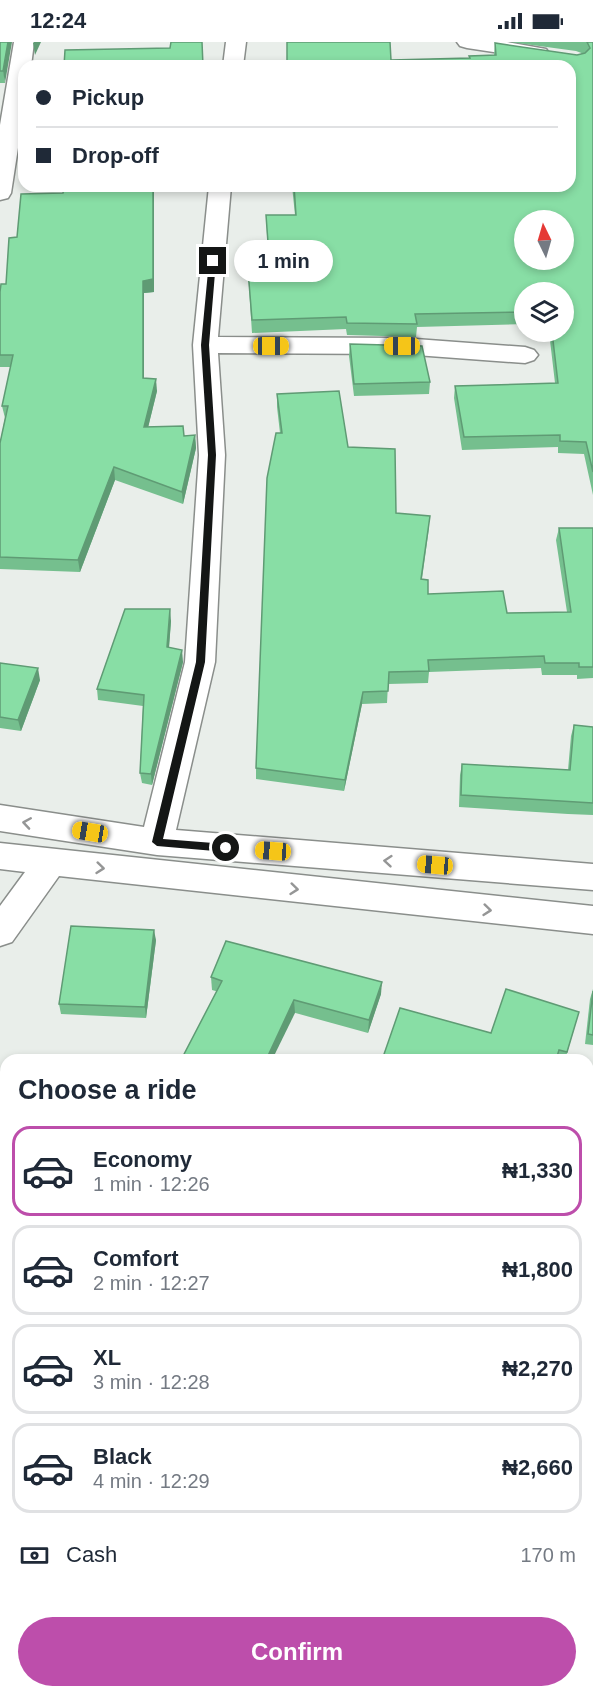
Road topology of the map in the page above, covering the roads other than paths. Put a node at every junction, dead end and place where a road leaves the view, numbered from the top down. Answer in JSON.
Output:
{"nodes":[{"id":1,"x":24,"y":42,"type":"edge"},
{"id":2,"x":236,"y":42,"type":"edge"},
{"id":3,"x":466,"y":42,"type":"edge"},
{"id":4,"x":554,"y":56,"type":"edge"},
{"id":5,"x":21,"y":60,"type":"edge"},
{"id":6,"x":234,"y":60,"type":"edge"},
{"id":7,"x":18,"y":80,"type":"edge"},
{"id":8,"x":0,"y":192,"type":"edge"},
{"id":9,"x":219,"y":192,"type":"edge"},
{"id":10,"x":205,"y":345,"type":"junction"},
{"id":11,"x":525,"y":356,"type":"dead end"},
{"id":12,"x":0,"y":818,"type":"edge"},
{"id":13,"x":157,"y":842,"type":"junction"},
{"id":14,"x":0,"y":856,"type":"edge"},
{"id":15,"x":50,"y":862,"type":"junction"},
{"id":16,"x":593,"y":877,"type":"edge"},
{"id":17,"x":593,"y":920,"type":"edge"},
{"id":18,"x":0,"y":932,"type":"edge"}],
"edges":[{"from":1,"to":5,"type":"street"},
{"from":2,"to":6,"type":"street"},
{"from":3,"to":4,"type":"street"},
{"from":7,"to":8,"type":"street"},
{"from":9,"to":10,"type":"street"},
{"from":10,"to":11,"type":"street"},
{"from":10,"to":13,"type":"street"},
{"from":13,"to":12,"type":"street","one_way":true},
{"from":16,"to":13,"type":"street","one_way":true},
{"from":14,"to":15,"type":"street"},
{"from":15,"to":17,"type":"street","one_way":true},
{"from":15,"to":18,"type":"street"}]}
